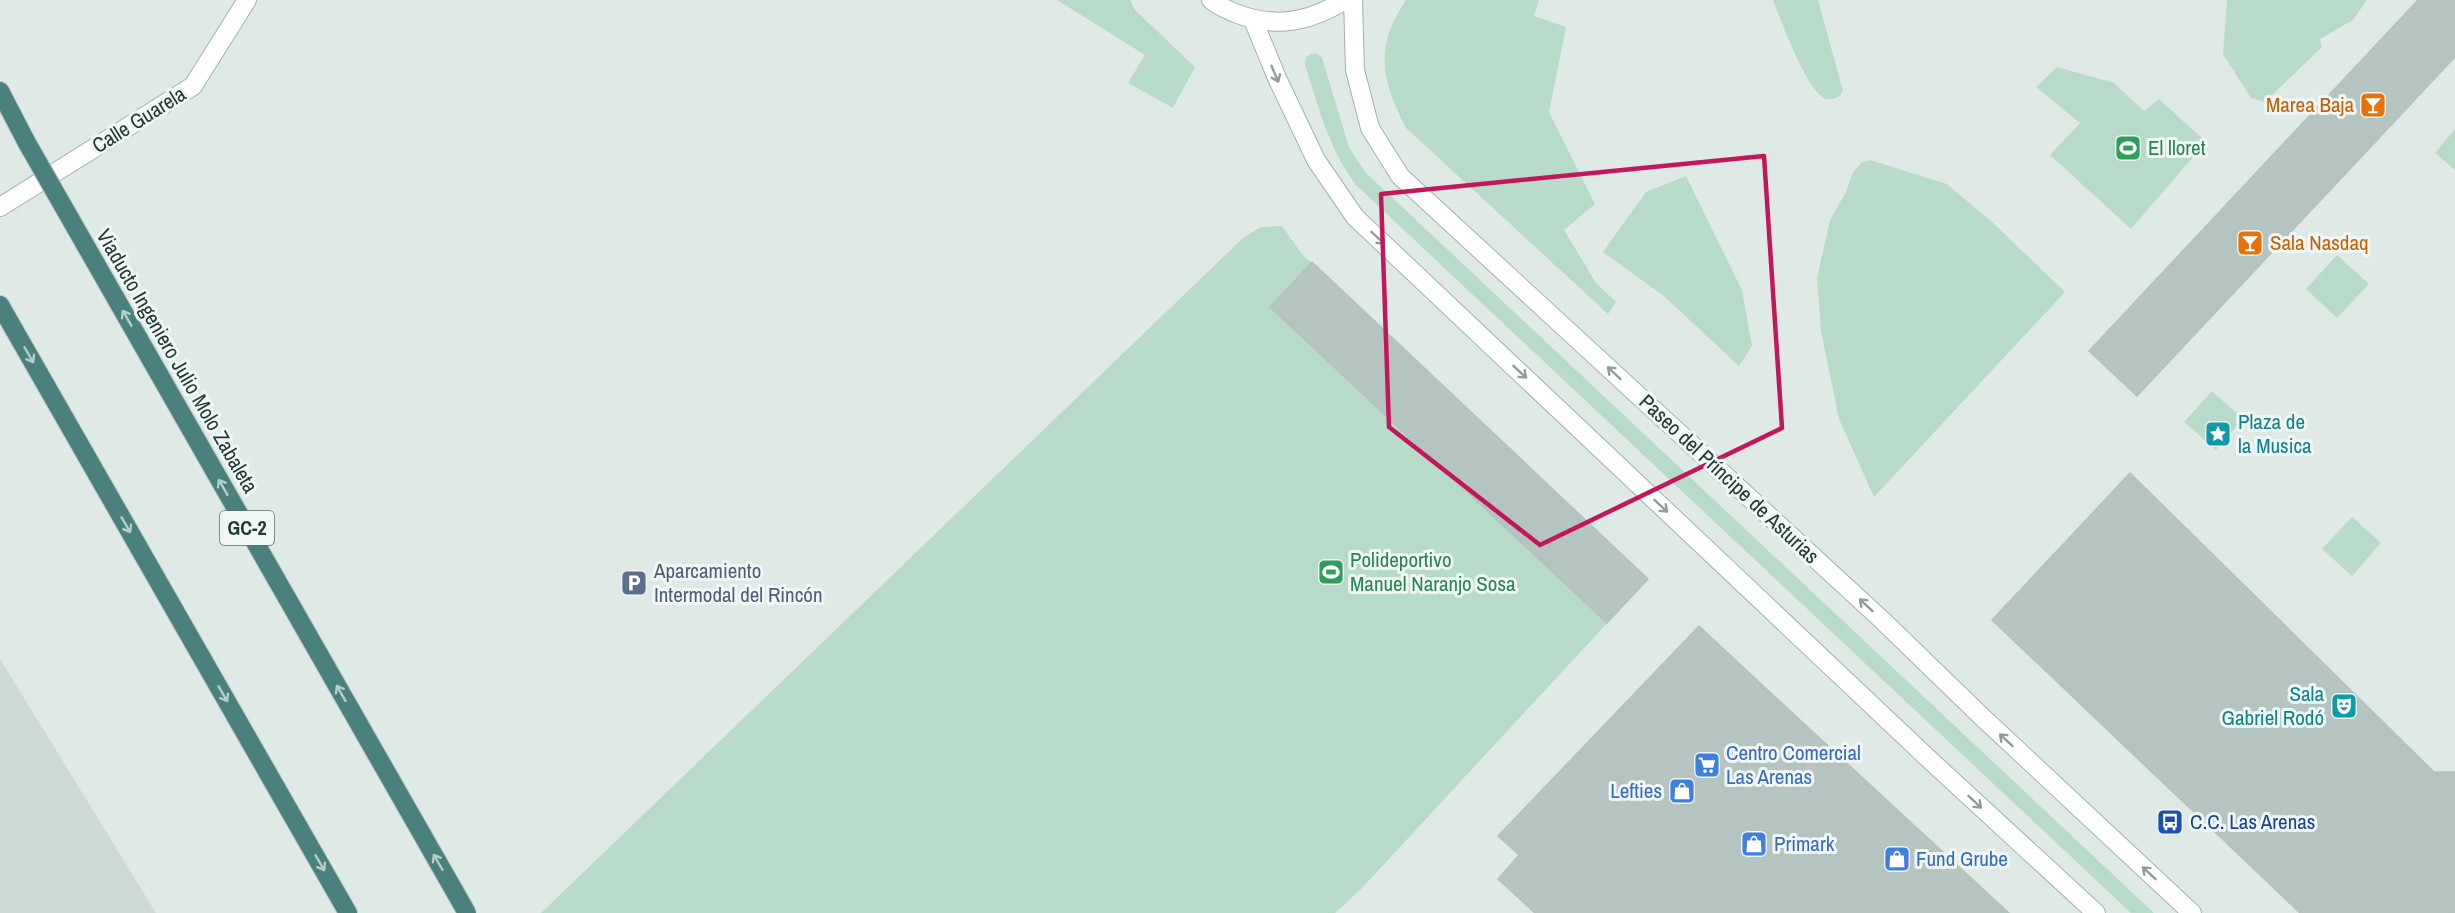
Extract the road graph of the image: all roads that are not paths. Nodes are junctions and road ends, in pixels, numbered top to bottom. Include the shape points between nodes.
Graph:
1 (247, 0) edge
2 (1210, 0) edge
3 (1345, 0) edge
4 (1353, 0) edge
5 (1253, 20) junction
6 (0, 91) edge
7 (0, 207) edge
8 (0, 305) edge
9 (348, 913) edge
10 (467, 913) edge
11 (2096, 913) edge
12 (2192, 913) edge

1 - 7 street, Calle Guarela via 194,86
2 - 5 street
3 - 5 street via 1322,14 1288,22
12 -> 4 street, Paseo del Príncipe de Asturias via 1882,620 1400,176 1370,128 1355,70
5 -> 11 street via 1316,160 1356,217
10 -> 6 highway, Viaducto Ingeniero Julio Molo Zabaleta / GC-2, bridge
8 -> 9 highway

